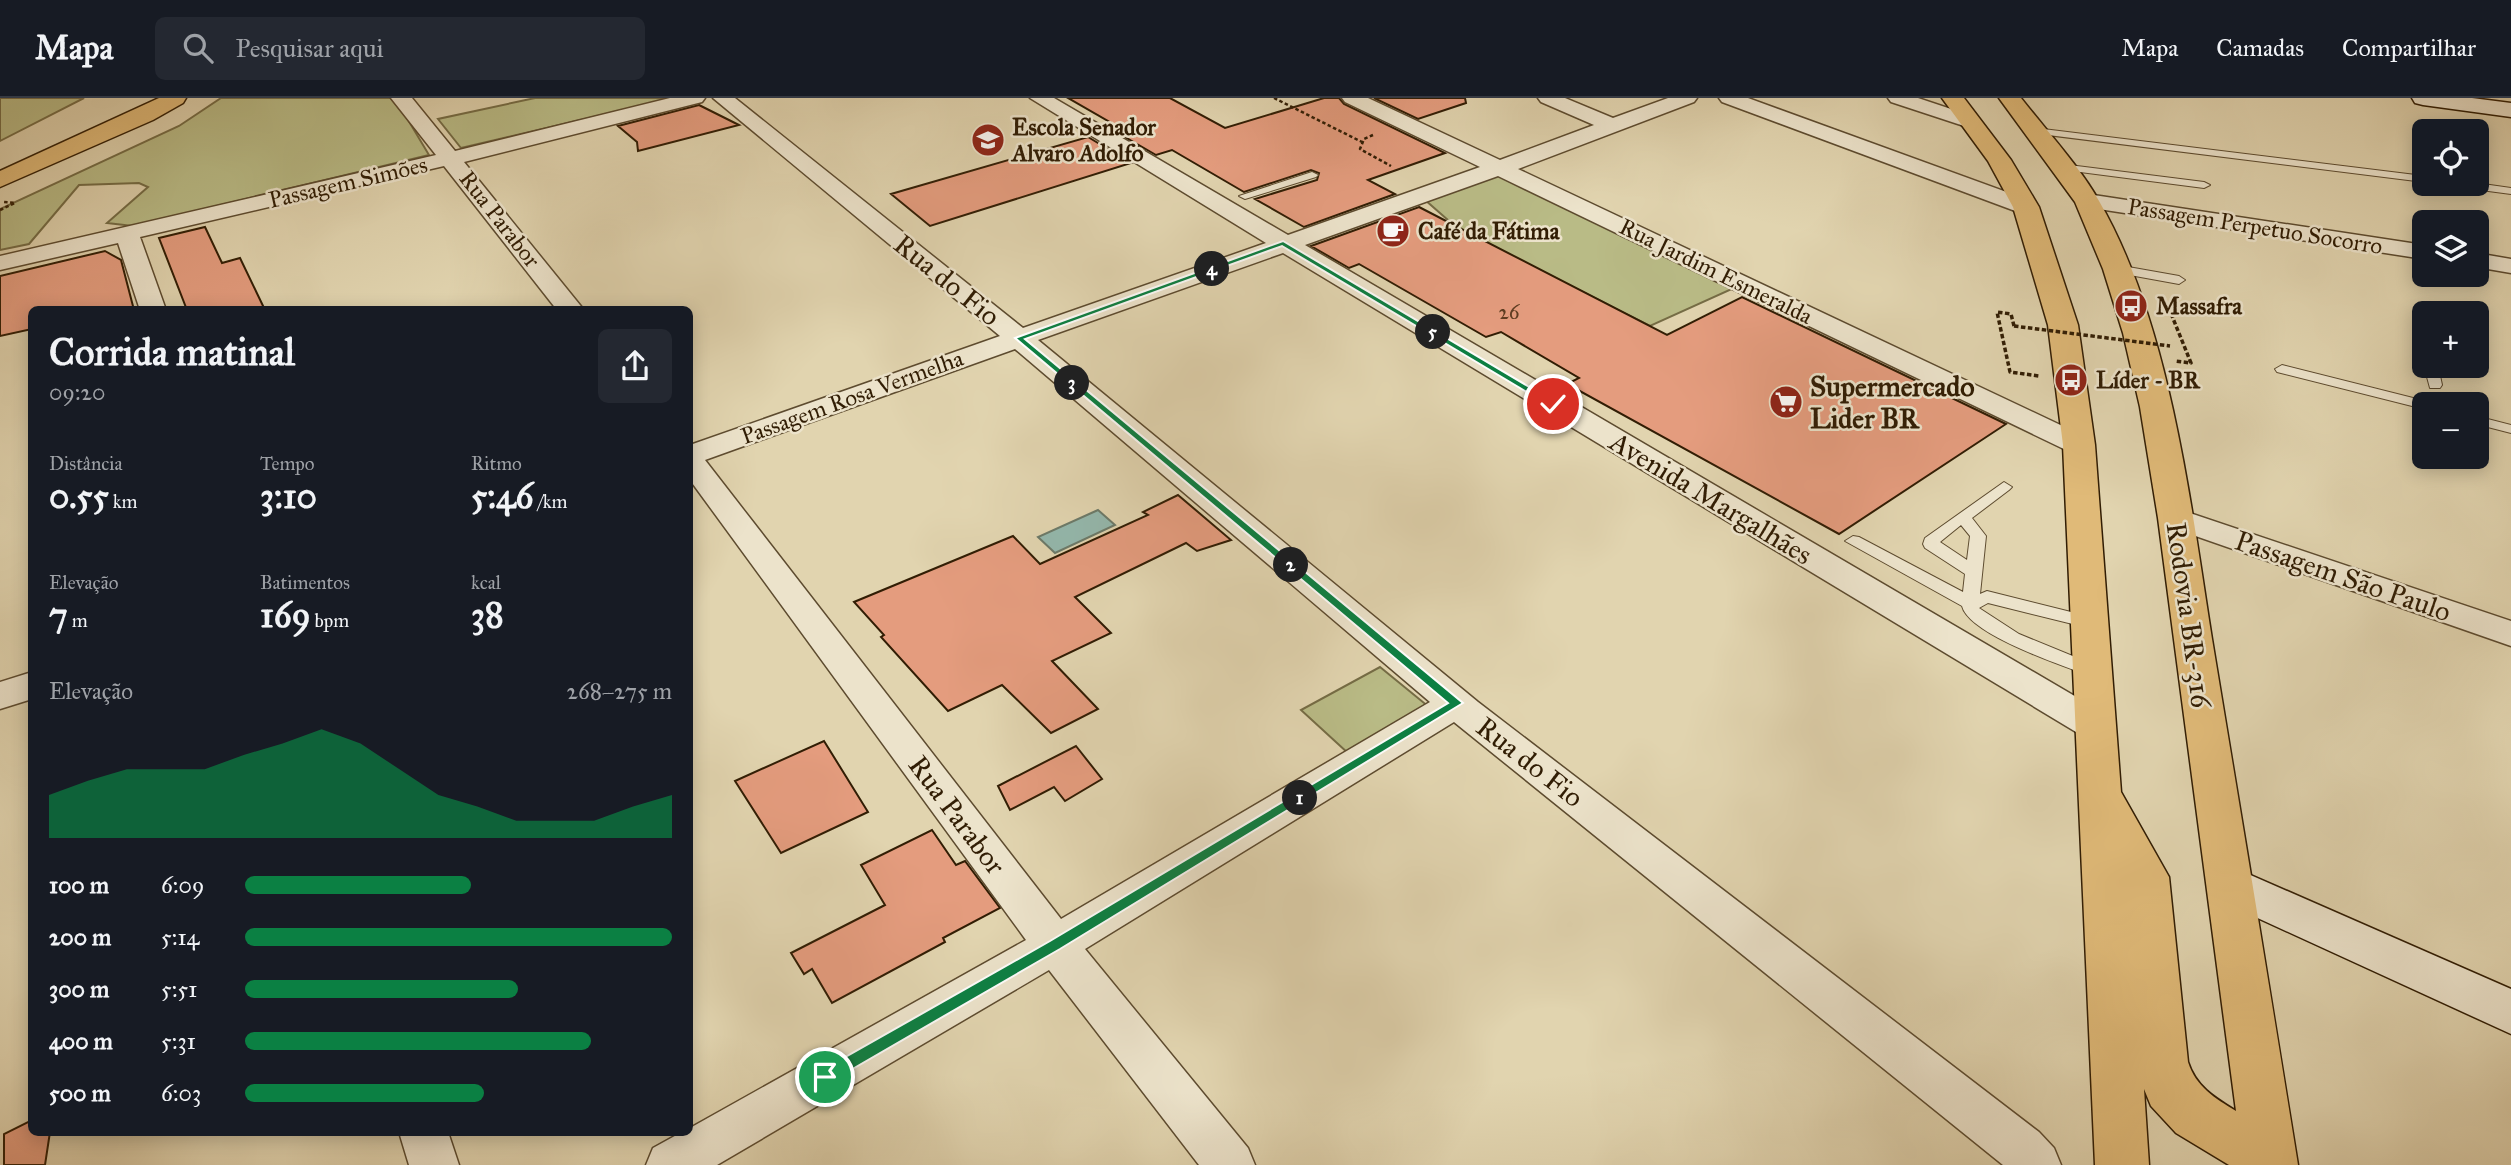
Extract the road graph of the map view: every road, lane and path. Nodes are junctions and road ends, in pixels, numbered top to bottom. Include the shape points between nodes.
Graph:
1 (136, 98) edge
2 (175, 98) edge
3 (401, 98) edge
4 (695, 98) edge
5 (723, 98) edge
6 (1040, 98) edge
7 (1274, 98) edge
8 (1352, 98) edge
9 (1548, 98) edge
10 (1686, 98) edge
11 (1729, 98) edge
12 (1899, 98) edge
13 (1953, 98) edge
14 (2010, 98) edge
15 (2423, 98) edge
16 (2511, 110) edge
17 (1971, 122) junction
18 (1611, 125) junction
19 (2035, 131) junction
20 (1373, 135) dead end
21 (1362, 142) junction
22 (452, 158) junction
23 (1394, 159) dead end
24 (0, 160) edge
25 (1385, 163) junction
26 (1391, 166) dead end
27 (2061, 167) junction
28 (1499, 168) junction
29 (1311, 175) dead end
30 (2412, 178) edge
31 (0, 180) edge
32 (2204, 186) dead end
33 (2489, 188) edge
34 (2511, 191) edge
35 (1245, 196) dead end
36 (2087, 201) junction
37 (0, 204) edge
38 (2026, 207) junction
39 (0, 210) edge
40 (127, 233) junction
41 (1283, 243) junction
42 (2412, 250) edge
43 (2489, 262) edge
44 (0, 263) edge
45 (2511, 266) edge
46 (2117, 269) junction
47 (2179, 279) dead end
48 (152, 306) edge
49 (568, 306) edge
50 (1019, 338) junction
51 (2181, 340) dead end
52 (2170, 346) dead end
53 (2175, 361) dead end
54 (2283, 369) dead end
55 (2434, 378) edge
56 (2071, 380) junction
57 (2435, 385) dead end
58 (2412, 402) edge
59 (2489, 423) edge
60 (2511, 429) edge
61 (2079, 445) junction
62 (693, 456) edge
63 (693, 461) edge
64 (2004, 487) dead end
65 (1963, 517) junction
66 (2175, 518) junction
67 (1853, 541) dead end
68 (1974, 572) junction
69 (1970, 603) junction
70 (2089, 622) junction
71 (2511, 634) edge
72 (2091, 670) junction
73 (28, 686) edge
74 (0, 696) edge
75 (1457, 703) junction
76 (2094, 725) junction
77 (2097, 787) junction
78 (2230, 885) junction
79 (1055, 945) junction
80 (2511, 1012) edge
81 (424, 1136) edge
82 (2036, 1160) edge
83 (2274, 1163) edge
84 (434, 1165) edge
85 (671, 1165) edge
86 (1230, 1165) edge
87 (2122, 1165) edge

1 - 24 main road
2 - 31 main road
3 - 22 street, Rua Parabor
4 - 22 street, Passagem Simões
5 - 50 street, Rua do Fio
6 - 41 street, Avenida Margalhães
7 - 21 path
8 - 28 street, Rua Jardim Esmeralda
9 - 18 street
10 - 18 street, Passagem Rosa Vermelha
11 - 38 street
12 - 17 street
13 - 17 main road
14 - 19 main road, Rodovia BR-316
15 - 16 street
17 - 38 main road
18 - 28 street, Passagem Rosa Vermelha
19 - 27 main road, Rodovia BR-316
19 - 30 lane
20 - 21 path
21 - 25 path via 1360,149
22 - 40 street, Passagem Simões
22 - 49 street, Rua Parabor
23 - 25 path
25 - 26 path
27 - 32 lane
27 - 36 main road, Rodovia BR-316
28 - 41 street, Passagem Rosa Vermelha
28 - 61 street, Rua Jardim Esmeralda
29 - 35 lane
33 - 34 lane
36 - 42 street, Passagem Perpetuo Socorro
36 - 46 main road, Rodovia BR-316
37 - 39 path via 15,204
38 - 56 main road via 2063,325
40 - 44 street, Passagem Simões
40 - 48 street
41 - 50 street, Passagem Rosa Vermelha
41 - 76 street, Avenida Margalhães
43 - 45 street
46 - 47 lane
46 - 66 main road, Rodovia BR-316 via 2155,407
50 - 62 street, Passagem Rosa Vermelha
50 - 75 street, Rua do Fio
51 - 53 path via 2191,363
52 - 56 path, bridge via 2014,326 2011,314 1997,312 2010,372
54 - 58 lane
55 - 57 lane
56 - 61 main road
59 - 60 lane
61 - 70 main road
63 - 79 street, Rua Parabor
64 - 65 lane
65 - 68 lane via 1978,536
65 - 68 lane via 1931,544
66 - 71 street, Passagem São Paulo
66 - 78 main road, Rodovia BR-316
67 - 69 lane
68 - 69 lane
69 - 70 lane via 1987,597
69 - 72 lane via 1976,616 2016,639
70 - 72 main road
72 - 76 main road
73 - 74 street
75 - 79 street
75 - 82 street, Rua do Fio
76 - 77 main road
77 - 83 main road via 2146,877 2162,1062 2170,1089 2195,1115
77 - 87 main road
78 - 80 street
78 - 83 main road, Rodovia BR-316
79 - 85 street
79 - 86 street, Rua Parabor
81 - 84 street

